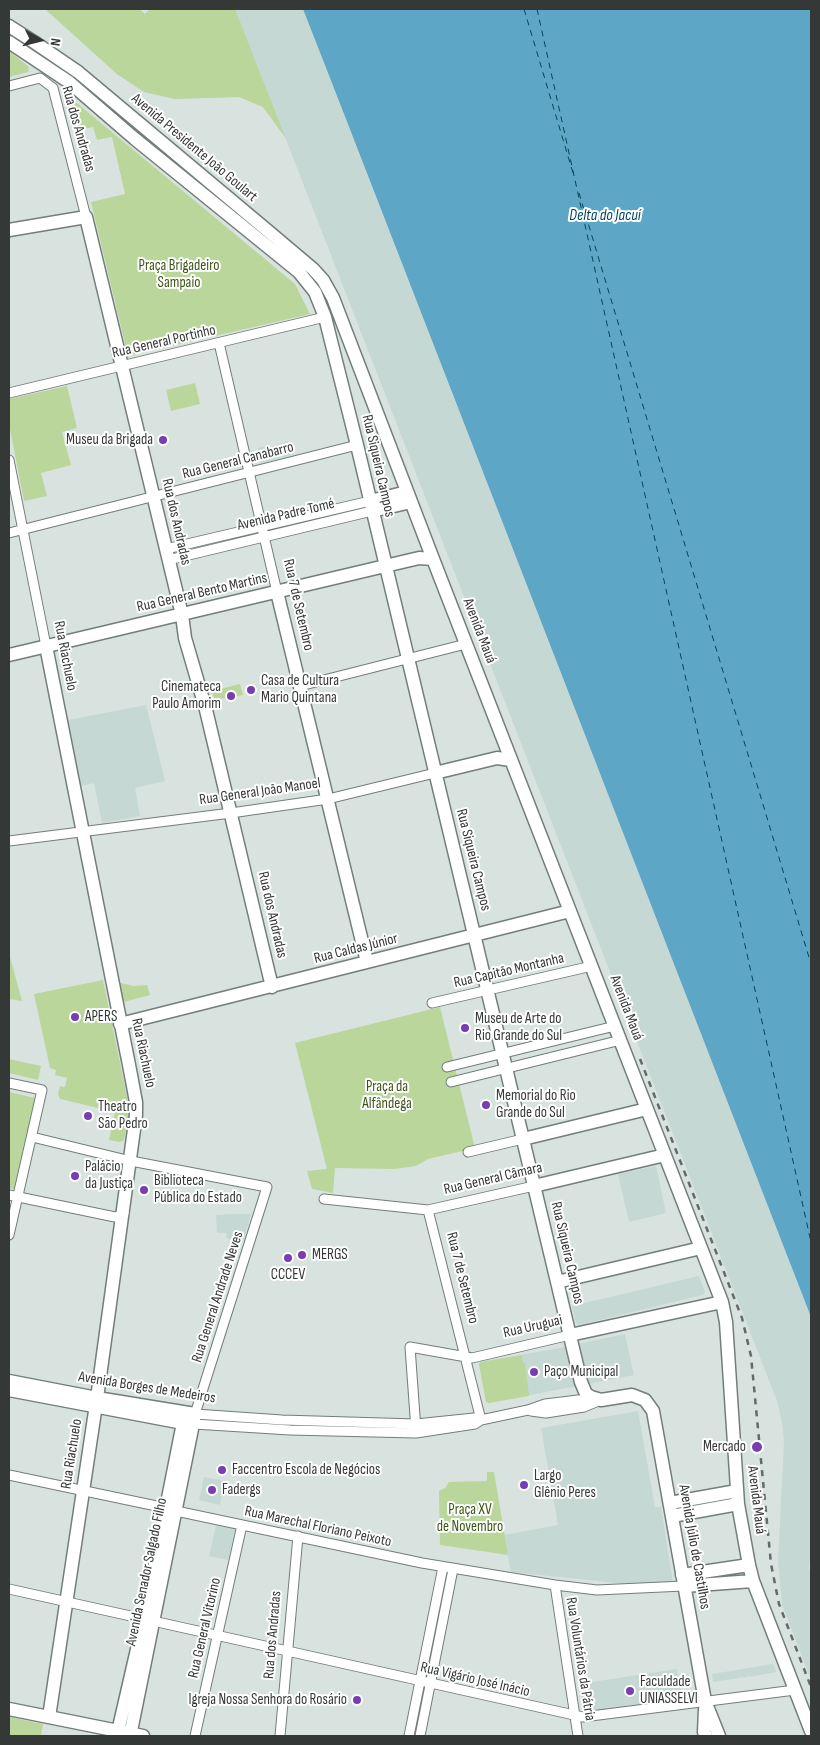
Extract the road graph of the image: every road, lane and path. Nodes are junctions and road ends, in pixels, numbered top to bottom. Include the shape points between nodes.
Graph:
1 (9, 26) edge
2 (9, 42) edge
3 (9, 86) edge
4 (86, 216) junction
5 (9, 230) edge
6 (340, 314) joint
7 (325, 317) junction
8 (219, 342) junction
9 (122, 365) junction
10 (9, 392) edge
11 (357, 446) junction
12 (9, 460) edge
13 (249, 472) junction
14 (153, 496) junction
15 (409, 497) junction
16 (371, 506) junction
17 (331, 510) junction
18 (308, 516) junction
19 (334, 521) junction
20 (311, 526) junction
21 (263, 527) junction
22 (23, 530) junction
23 (9, 533) edge
24 (215, 537) junction
25 (265, 537) junction
26 (217, 548) junction
27 (167, 555) junction
28 (433, 559) junction
29 (385, 567) junction
30 (277, 592) junction
31 (182, 615) junction
32 (466, 644) junction
33 (46, 646) junction
34 (9, 656) edge
35 (408, 659) junction
36 (300, 686) junction
37 (511, 760) junction
38 (435, 773) junction
39 (328, 800) junction
40 (231, 813) junction
41 (83, 831) junction
42 (9, 841) edge
43 (570, 911) junction
44 (474, 935) junction
45 (367, 962) junction
46 (592, 966) junction
47 (272, 986) junction
48 (487, 990) junction
49 (432, 1003) dead end
50 (120, 1024) junction
51 (615, 1026) junction
52 (621, 1040) junction
53 (503, 1054) junction
54 (483, 1058) junction
55 (465, 1062) junction
56 (447, 1067) dead end
57 (506, 1068) junction
58 (486, 1073) junction
59 (469, 1078) junction
60 (451, 1082) dead end
61 (9, 1083) edge
62 (647, 1109) junction
63 (32, 1137) junction
64 (523, 1139) junction
65 (468, 1152) dead end
66 (665, 1155) junction
67 (130, 1161) junction
68 (534, 1186) junction
69 (13, 1196) edge
70 (324, 1199) dead end
71 (428, 1210) junction
72 (124, 1213) junction
73 (9, 1235) edge
74 (701, 1248) junction
75 (557, 1282) junction
76 (722, 1302) junction
77 (570, 1335) junction
78 (464, 1355) junction
79 (9, 1381) edge
80 (9, 1390) edge
81 (601, 1400) junction
82 (645, 1400) joint
83 (96, 1403) junction
84 (191, 1420) junction
85 (481, 1420) junction
86 (416, 1428) junction
87 (9, 1475) edge
88 (83, 1490) junction
89 (737, 1497) junction
90 (670, 1503) junction
91 (171, 1510) junction
92 (672, 1516) junction
93 (242, 1525) junction
94 (298, 1536) junction
95 (749, 1565) junction
96 (443, 1567) junction
97 (454, 1569) junction
98 (683, 1580) junction
99 (753, 1581) junction
100 (555, 1585) junction
101 (9, 1589) edge
102 (67, 1602) junction
103 (148, 1620) junction
104 (217, 1636) junction
105 (288, 1652) junction
106 (421, 1682) junction
107 (431, 1684) junction
108 (795, 1690) junction
109 (705, 1701) junction
110 (9, 1709) edge
111 (576, 1716) junction
112 (49, 1717) junction
113 (811, 1731) edge
114 (128, 1735) edge
115 (194, 1736) edge
116 (280, 1736) edge
117 (409, 1736) edge
118 (420, 1736) edge
119 (578, 1736) edge
120 (706, 1736) edge
121 (719, 1736) edge

1 - 6 main road, Avenida Presidente João Goulart via 78,72 313,269 323,280
2 - 7 main road, Avenida Presidente João Goulart via 69,82 299,272 315,292
3 - 4 street, Rua dos Andradas via 40,78 53,88
4 - 5 main road
4 - 9 main road, Rua dos Andradas
6 - 15 main road, Avenida Mauá
7 - 8 street, Rua General Portinho
7 - 11 main road, Rua Siqueira Campos
8 - 9 street, Rua General Portinho
8 - 13 street, Rua 7 de Setembro
9 - 10 street, Rua General Portinho
9 - 14 main road, Rua dos Andradas
11 - 13 street, Rua General Canabarro
11 - 16 main road, Rua Siqueira Campos
12 - 22 street, Rua Riachuelo
13 - 14 street, Rua General Canabarro
13 - 21 street, Rua 7 de Setembro
14 - 22 street, Rua General Canabarro
14 - 27 main road, Rua dos Andradas
15 - 16 main road, Avenida Padre Tomé
15 - 28 main road, Avenida Mauá
16 - 17 street, Avenida Padre Tomé
16 - 19 street, Avenida Padre Tomé
16 - 29 main road, Rua Siqueira Campos
17 - 18 street, Avenida Padre Tomé
17 - 19 street
18 - 20 street
18 - 21 street, Avenida Padre Tomé
19 - 20 street, Avenida Padre Tomé
20 - 25 street, Avenida Padre Tomé
21 - 24 street, Avenida Padre Tomé
21 - 25 street, Rua 7 de Setembro
22 - 23 street, Rua General Canabarro
22 - 33 street, Rua Riachuelo
24 - 26 street
24 - 27 street, Avenida Padre Tomé
25 - 26 street, Avenida Padre Tomé
25 - 30 street, Rua 7 de Setembro
26 - 27 street, Avenida Padre Tomé
27 - 31 main road, Rua dos Andradas
28 - 29 main road, Rua General Bento Martins via 420,558
28 - 32 main road, Avenida Mauá
29 - 30 main road, Rua General Bento Martins
29 - 35 main road, Rua Siqueira Campos
30 - 31 main road, Rua General Bento Martins
30 - 36 main road, Rua 7 de Setembro
31 - 33 main road, Rua General Bento Martins
31 - 40 main road, Rua dos Andradas via 185,638
32 - 35 street
32 - 37 main road, Avenida Mauá
33 - 34 main road, Rua General Bento Martins
33 - 41 main road, Rua Riachuelo
35 - 36 street
35 - 38 main road, Rua Siqueira Campos
36 - 39 main road, Rua 7 de Setembro
37 - 38 main road, Rua General João Manoel via 497,758
37 - 43 main road, Avenida Mauá
38 - 39 street, Rua General João Manoel
38 - 44 main road, Rua Siqueira Campos
39 - 40 street, Rua General João Manoel
39 - 45 main road, Rua 7 de Setembro
40 - 41 street, Rua General João Manoel
40 - 47 main road, Rua dos Andradas
41 - 42 street, Rua General João Manoel
41 - 50 main road, Rua Riachuelo
43 - 44 main road, Rua Caldas Júnior
43 - 46 main road, Avenida Mauá
44 - 45 main road, Rua Caldas Júnior
44 - 48 main road, Rua Siqueira Campos
45 - 47 main road, Rua Caldas Júnior
46 - 48 street, Rua Capitão Montanha
46 - 51 main road, Avenida Mauá
47 - 50 main road, Rua Caldas Júnior
48 - 49 street, Rua Capitão Montanha
48 - 53 main road, Rua Siqueira Campos
50 - 67 main road, Rua Riachuelo via 136,1102
51 - 52 main road, Avenida Mauá
51 - 53 street
52 - 57 street
52 - 62 main road, Avenida Mauá
53 - 54 street
53 - 57 main road, Rua Siqueira Campos
54 - 55 street
54 - 58 street
55 - 56 street
55 - 59 street
57 - 58 street
57 - 64 main road, Rua Siqueira Campos
58 - 59 street
59 - 60 street
61 - 63 street via 42,1090
62 - 64 main road
62 - 66 main road, Avenida Mauá
63 - 67 street
63 - 69 street
64 - 65 street
64 - 68 main road, Rua Siqueira Campos
66 - 68 main road, Rua General Câmara
66 - 74 main road, Avenida Mauá
67 - 72 main road, Rua Riachuelo
67 - 84 street, Rua General Andrade Neves via 267,1187
68 - 71 street, Rua General Câmara
68 - 75 main road, Rua Siqueira Campos
69 - 72 street via 116,1217
69 - 73 street
70 - 71 street, Rua General Câmara
71 - 78 street, Rua 7 de Setembro
72 - 83 main road, Rua Riachuelo
74 - 75 main road
74 - 76 main road, Avenida Mauá
75 - 77 main road, Rua Siqueira Campos
76 - 77 main road, Rua Uruguai
76 - 89 main road, Avenida Mauá
77 - 78 street, Rua Uruguai via 472,1358
77 - 81 main road, Rua Siqueira Campos via 583,1389 591,1397
78 - 85 street, Rua 7 de Setembro
78 - 86 street, Rua Uruguai via 410,1347
79 - 83 main road, Avenida Borges de Medeiros
80 - 83 main road, Avenida Borges de Medeiros
81 - 82 main road, Avenida Borges de Medeiros via 632,1394
81 - 85 street, Avenida Borges de Medeiros via 545,1404
82 - 90 main road, Avenida Júlio de Castilhos via 653,1411
83 - 84 main road, Avenida Borges de Medeiros
83 - 88 main road, Rua Riachuelo
84 - 86 street, Avenida Borges de Medeiros
84 - 91 main road, Avenida Senador Salgado Filho
85 - 86 street, Avenida Borges de Medeiros via 474,1418
87 - 88 street, Rua Marechal Floriano Peixoto
88 - 91 street, Rua Marechal Floriano Peixoto
88 - 102 main road, Rua Riachuelo
89 - 90 main road
89 - 92 main road
89 - 95 main road, Avenida Mauá
90 - 92 main road, Avenida Júlio de Castilhos
91 - 93 street, Rua Marechal Floriano Peixoto
91 - 103 main road, Avenida Senador Salgado Filho
92 - 98 main road, Avenida Júlio de Castilhos
93 - 94 street, Rua Marechal Floriano Peixoto
93 - 104 street, Rua General Vitorino
94 - 96 street, Rua Marechal Floriano Peixoto
94 - 105 street, Rua dos Andradas
95 - 98 main road
95 - 99 main road, Avenida Mauá
96 - 97 street, Rua Marechal Floriano Peixoto
96 - 106 street
97 - 100 street
97 - 107 street
98 - 99 main road
98 - 100 street via 597,1590
98 - 109 main road, Avenida Júlio de Castilhos
99 - 108 main road, Avenida Mauá
100 - 111 street, Rua Voluntários da Pátria
101 - 102 street, Rua Vigário José Inácio
102 - 103 street, Rua Vigário José Inácio
102 - 112 main road, Rua Riachuelo
103 - 104 street, Rua Vigário José Inácio
103 - 114 main road, Avenida Senador Salgado Filho
104 - 105 street, Rua Vigário José Inácio
104 - 115 street, Rua General Vitorino
105 - 106 street, Rua Vigário José Inácio
105 - 116 street, Rua dos Andradas
106 - 107 street, Rua Vigário José Inácio
106 - 117 street
107 - 111 street, Rua Vigário José Inácio
107 - 118 street
108 - 109 street, Rua Vigário José Inácio
108 - 113 main road, Avenida Mauá
109 - 111 street, Rua Vigário José Inácio
109 - 120 main road, Avenida Júlio de Castilhos
109 - 121 main road, Avenida Júlio de Castilhos
110 - 112 main road
111 - 119 street, Rua Voluntários da Pátria
112 - 114 main road

